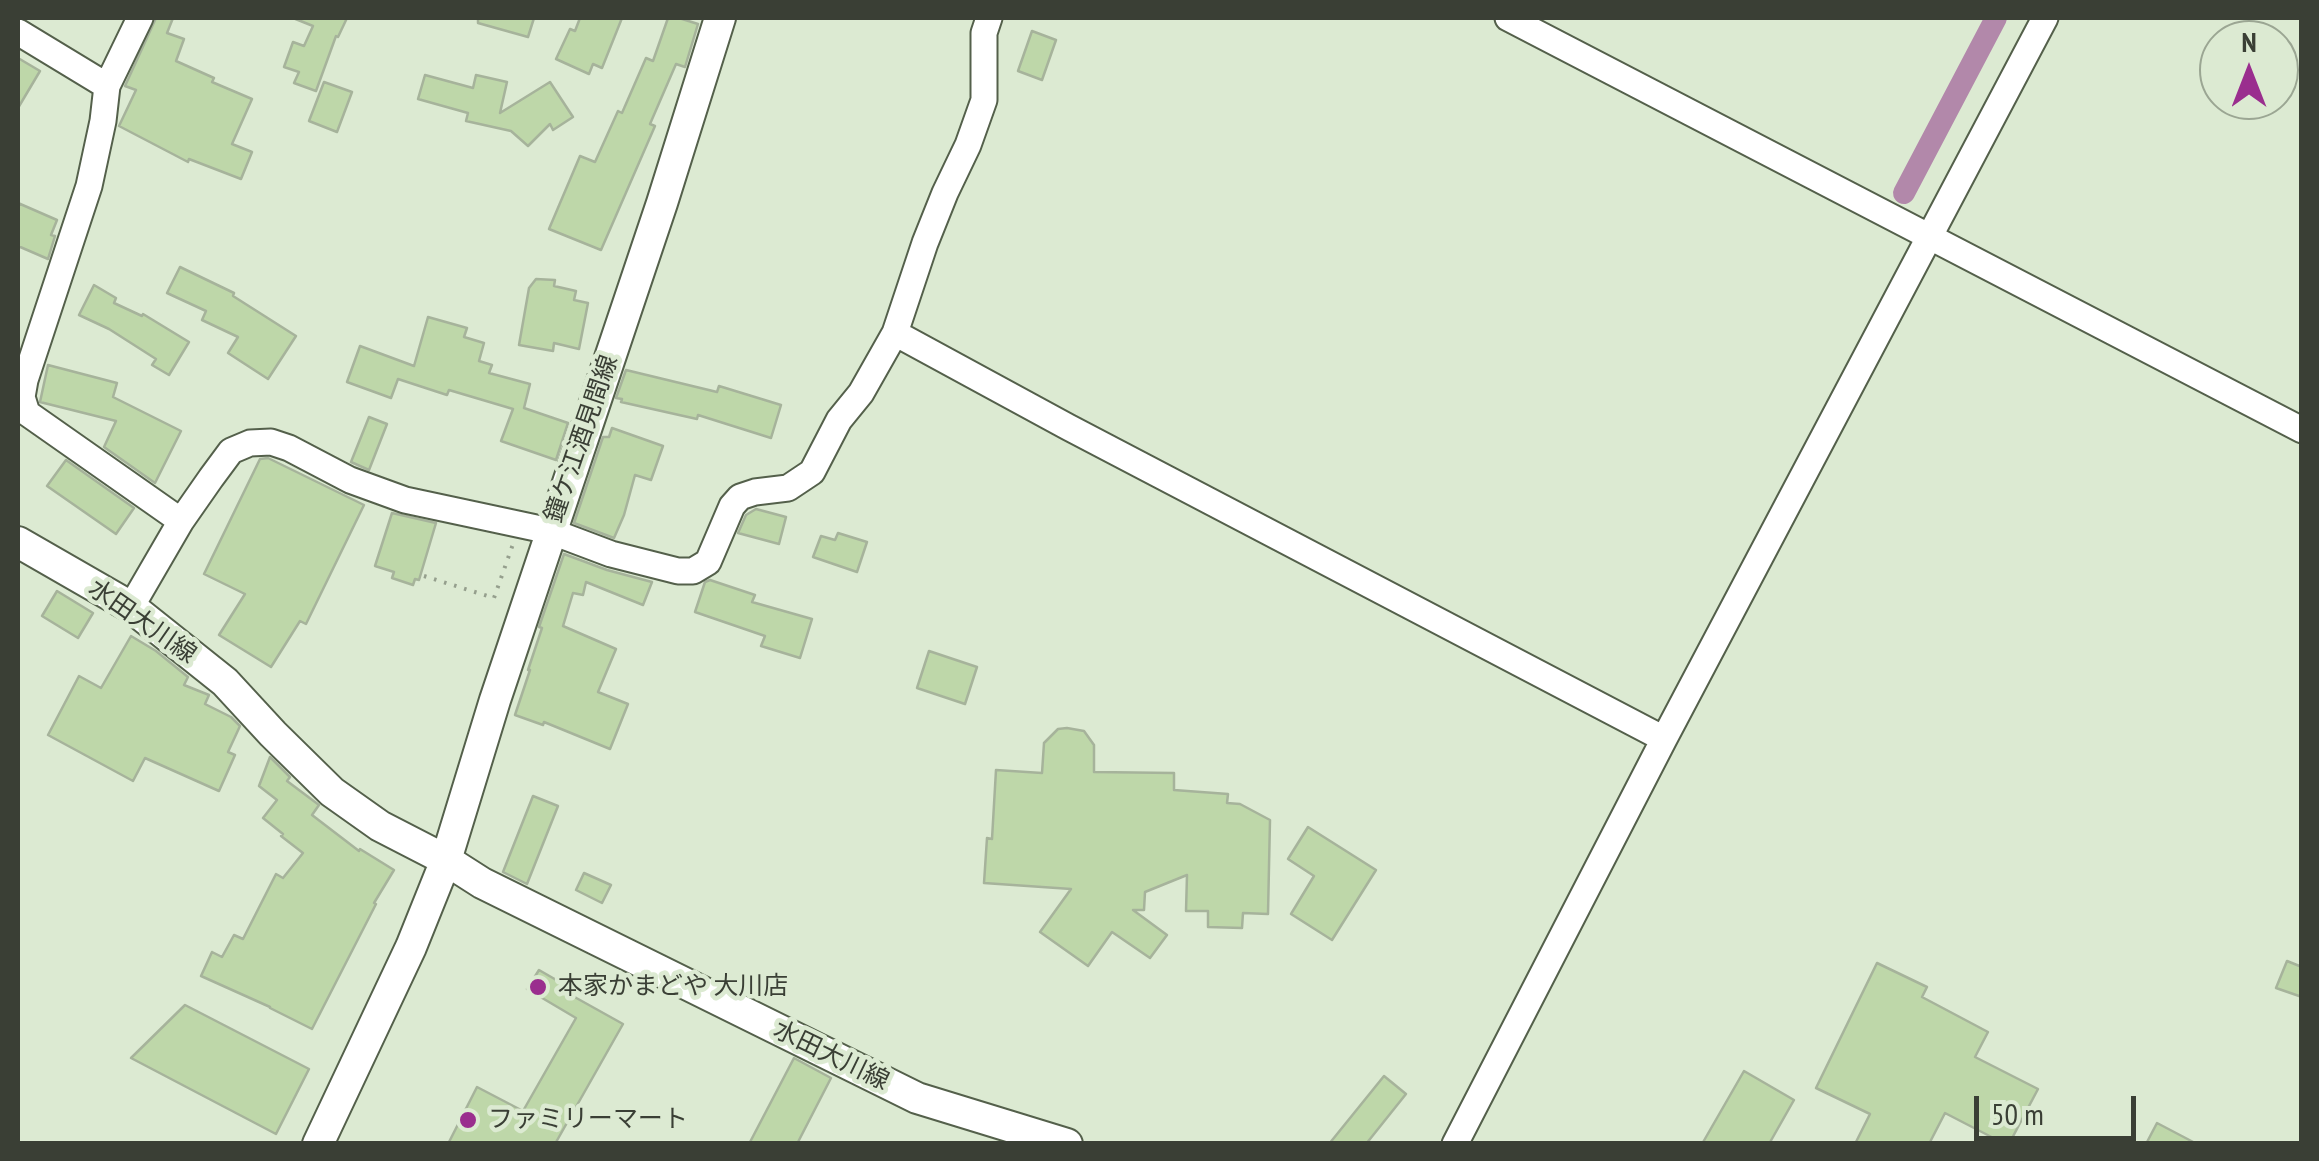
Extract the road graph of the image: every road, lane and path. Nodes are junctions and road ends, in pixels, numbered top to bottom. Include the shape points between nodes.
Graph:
1 (140, 18) edge
2 (720, 18) edge
3 (988, 18) edge
4 (1508, 18) edge
5 (2044, 18) edge
6 (18, 32) edge
7 (107, 86) junction
8 (1930, 235) junction
9 (894, 333) junction
10 (2302, 430) edge
11 (181, 521) junction
12 (535, 528) junction
13 (18, 542) edge
14 (424, 576) dead end
15 (131, 608) junction
16 (1664, 739) junction
17 (446, 860) junction
18 (318, 1144) edge
19 (1066, 1144) edge
20 (1455, 1144) edge

1 - 7 street
2 - 12 main road, 鐘ケ江酒見間線 via 662,203
3 - 9 street via 984,100
4 - 8 street
5 - 8 street
6 - 7 street
7 - 11 street via 89,186 22,396 39,422
8 - 10 street
8 - 16 street
9 - 12 street via 812,472 788,488 740,497 708,562 693,571 610,554
9 - 16 street
11 - 12 street via 232,450 271,442 405,500
11 - 15 street
12 - 14 path via 494,598
12 - 17 main road, 鐘ケ江酒見間線 via 495,700
13 - 15 main road, 水田大川線
15 - 17 main road, 水田大川線 via 225,682 332,792
16 - 20 street
17 - 18 main road
17 - 19 main road, 水田大川線 via 917,1098

